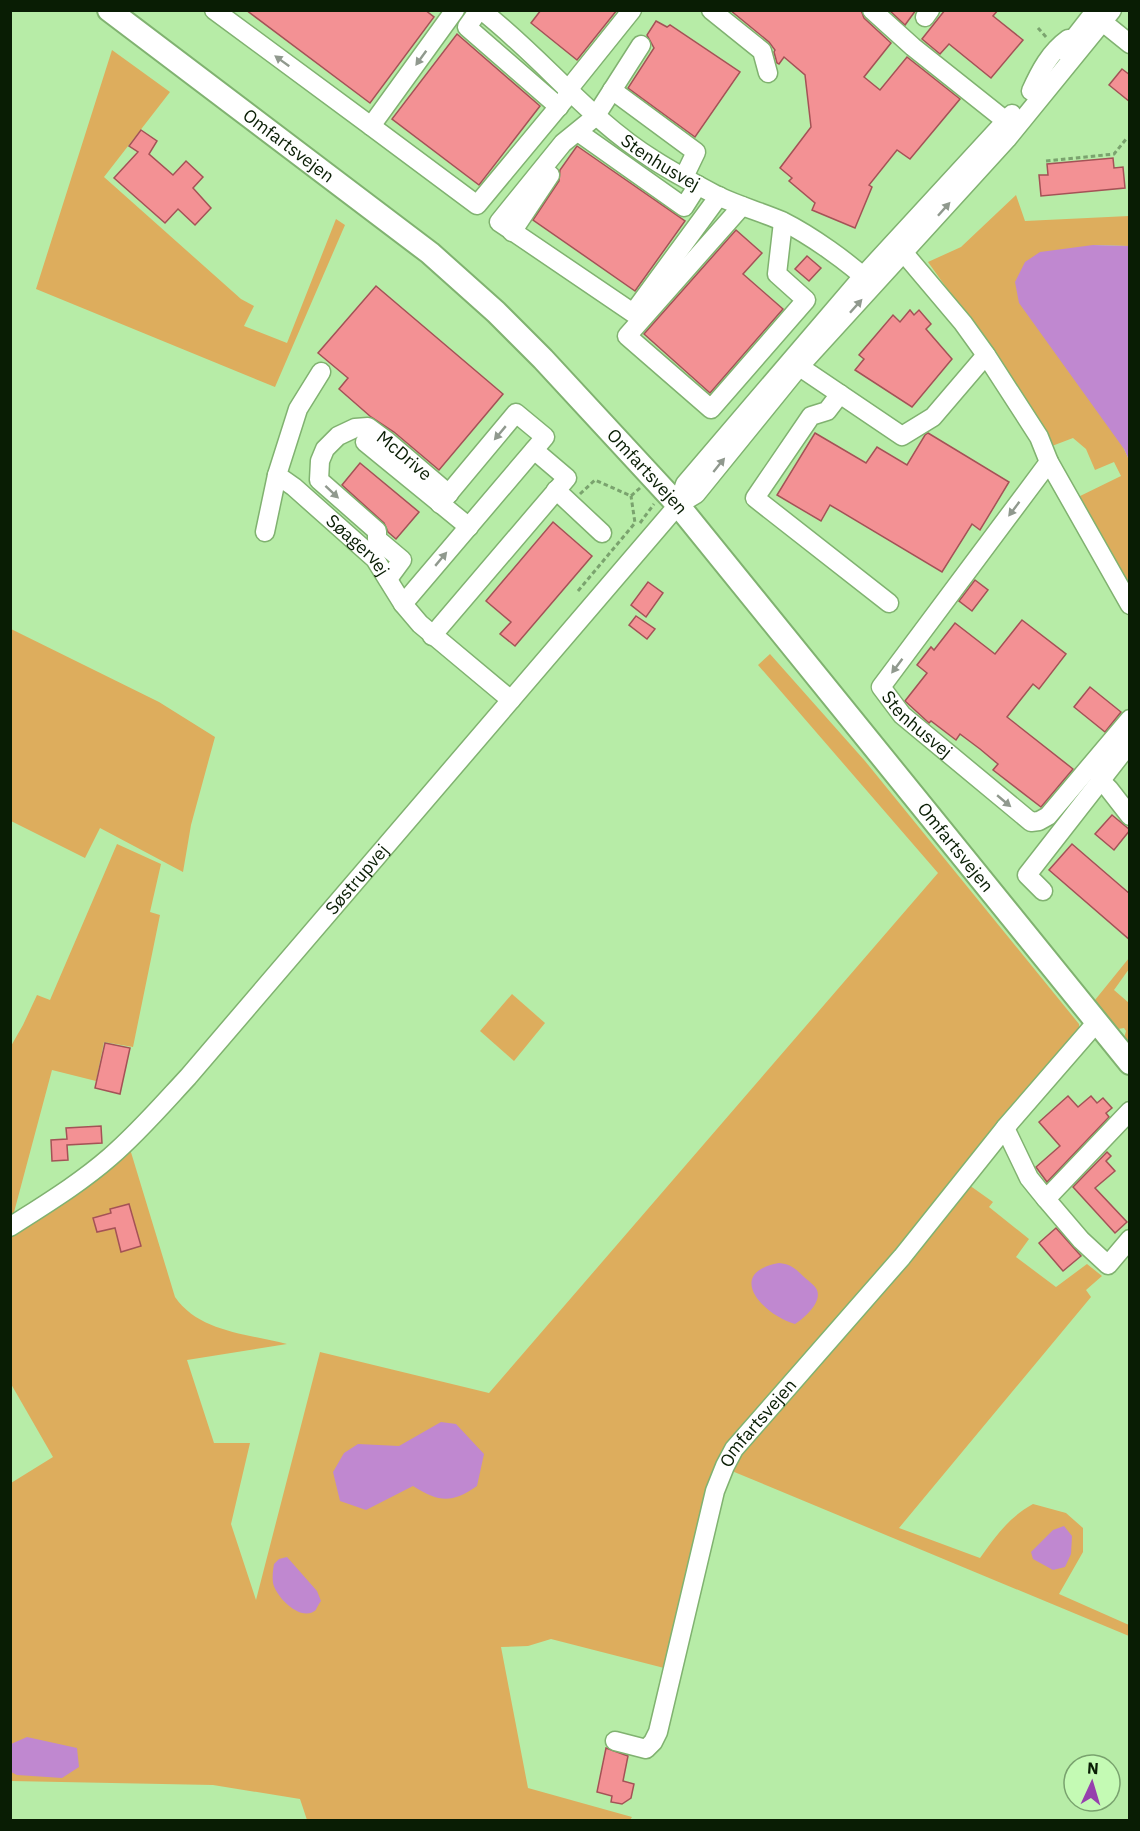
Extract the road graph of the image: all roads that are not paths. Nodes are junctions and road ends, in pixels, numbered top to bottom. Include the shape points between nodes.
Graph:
1 (109, 10) edge
2 (455, 10) edge
3 (632, 10) edge
4 (711, 10) edge
5 (872, 10) edge
6 (487, 12) edge
7 (225, 14) edge
8 (1098, 17) edge
9 (1130, 44) edge
10 (641, 45) dead end
11 (768, 73) dead end
12 (612, 90) junction
13 (565, 97) junction
14 (595, 117) junction
15 (1006, 122) junction
16 (371, 126) junction
17 (578, 132) junction
18 (655, 160) junction
19 (643, 178) junction
20 (691, 181) junction
21 (719, 196) junction
22 (742, 206) junction
23 (783, 222) junction
24 (900, 247) junction
25 (868, 281) junction
26 (986, 355) junction
27 (795, 363) junction
28 (321, 372) dead end
29 (840, 394) junction
30 (534, 450) junction
31 (1049, 462) junction
32 (277, 475) junction
33 (556, 490) junction
34 (445, 499) junction
35 (678, 505) junction
36 (469, 527) junction
37 (265, 532) dead end
38 (602, 533) dead end
39 (388, 579) junction
40 (889, 603) dead end
41 (404, 604) junction
42 (1130, 605) edge
43 (432, 636) junction
44 (511, 700) junction
45 (1130, 719) edge
46 (1130, 743) edge
47 (1100, 780) junction
48 (1130, 816) edge
49 (1043, 891) dead end
50 (1096, 1023) junction
51 (1130, 1063) edge
52 (1130, 1111) edge
53 (1005, 1128) junction
54 (1046, 1199) junction
55 (10, 1227) edge
56 (1130, 1239) edge
57 (615, 1741) dead end

1 - 35 main road, Omfartsvejen via 430,253 504,320
2 -> 16 street
3 - 13 street
4 - 11 street via 762,51
5 - 15 street
6 - 13 street, Stenhusvej via 540,62
6 - 13 street via 467,27
16 -> 7 street
8 - 9 street
8 - 15 street
24 -> 8 street via 1007,139
10 - 12 street
12 - 14 street
12 - 20 street via 696,152
13 - 14 street, Stenhusvej
13 - 16 street via 477,205
14 - 17 street
14 - 18 street, Stenhusvej
15 - 24 street
17 - 19 street
17 - 21 street via 563,143 498,222 633,314
18 - 19 street
18 - 20 street, Stenhusvej
19 - 20 street via 684,207
20 - 21 street, Stenhusvej
21 - 22 street, Stenhusvej
22 - 23 street, Stenhusvej
22 - 23 street via 627,336 711,409 806,300 777,274
23 - 25 street, Stenhusvej
24 - 25 street
24 - 26 street
25 - 27 street
26 - 29 street via 933,417 902,436
26 - 31 street via 1039,437
27 - 29 street
27 - 35 street via 685,484
28 - 32 street via 297,409
29 - 40 street via 827,411 811,416 755,498
30 - 33 street via 567,478
30 -> 34 street via 545,437 516,413
30 - 36 street
31 - 42 street
31 -> 45 street, Stenhusvej via 881,687 902,715 1031,822 1048,816
32 - 37 street
32 - 39 street, Søagervej via 375,559
33 - 38 street
33 - 43 street
34 - 36 street, McDrive
34 -> 39 street, McDrive via 368,427 360,435 338,436 325,449 319,480 402,560
35 - 44 street, Søstrupvej
35 - 50 main road, Omfartsvejen
41 -> 36 street
39 - 41 street, Søagervej
41 - 43 street, Søagervej
43 - 44 street, Søagervej
44 - 55 street, Søstrupvej via 188,1077 131,1138 80,1181
46 - 47 street
47 - 48 street
47 - 49 street via 1027,875
50 - 51 main road, Omfartsvejen
50 - 53 street, Omfartsvejen
52 - 54 street
53 - 54 street via 1029,1178
53 - 57 street, Omfartsvejen via 902,1257 734,1449 715,1491 658,1732 646,1749
54 - 56 street via 1108,1265

